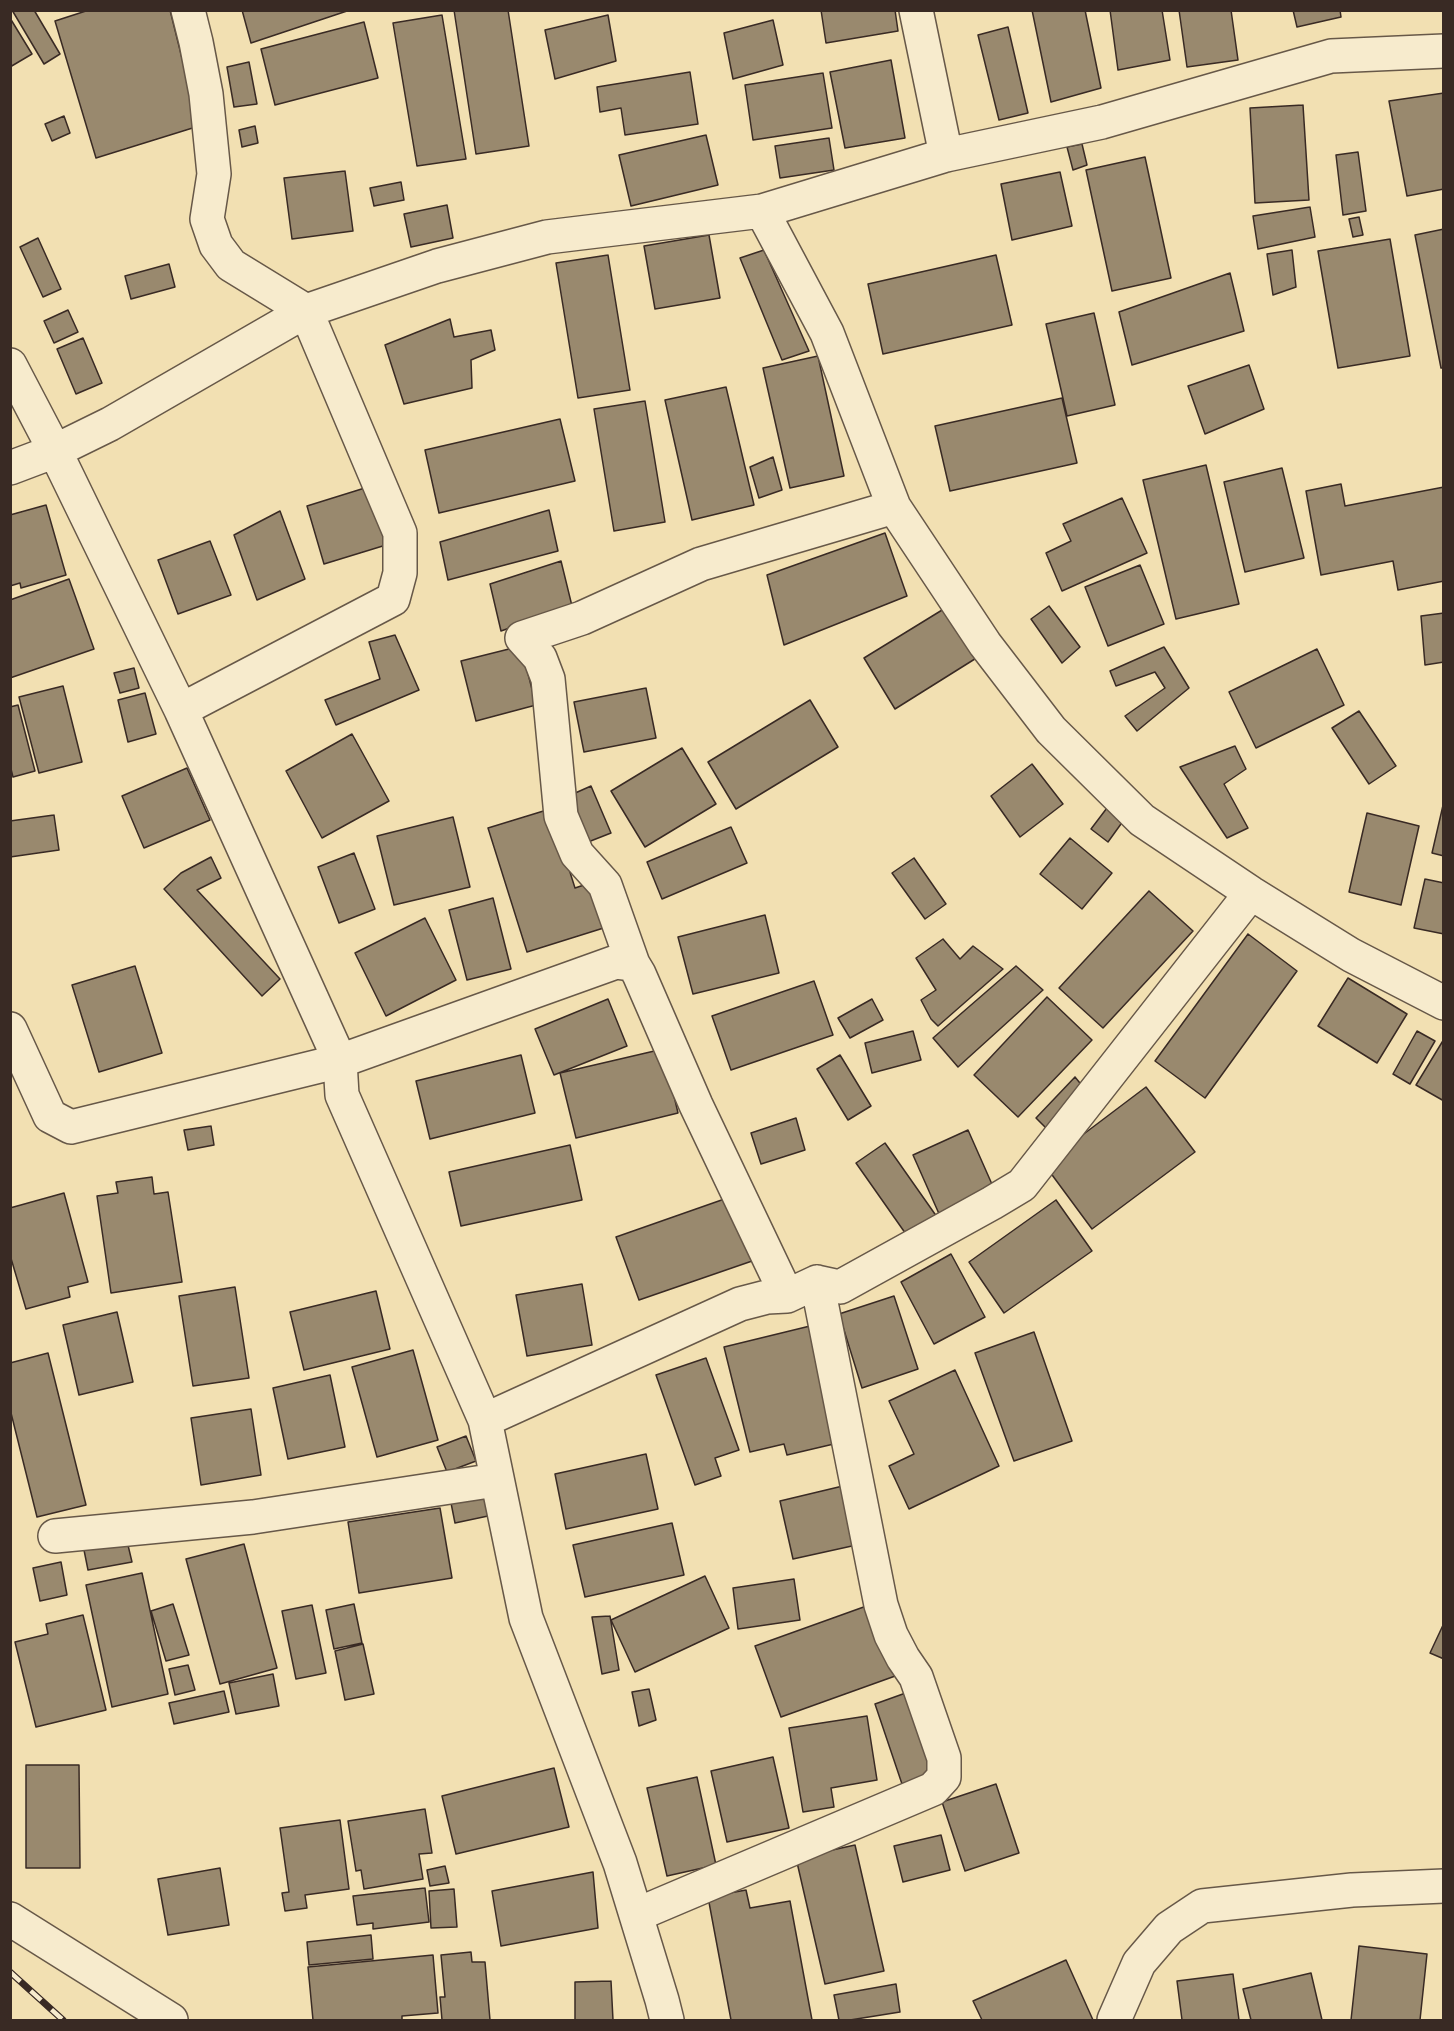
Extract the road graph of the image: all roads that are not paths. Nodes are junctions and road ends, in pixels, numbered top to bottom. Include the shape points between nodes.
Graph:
1 (188, 10) edge
2 (916, 10) edge
3 (1443, 51) edge
4 (946, 155) junction
5 (762, 211) junction
6 (306, 311) junction
7 (10, 365) edge
8 (55, 451) junction
9 (10, 468) edge
10 (894, 507) junction
11 (181, 710) junction
12 (1251, 893) junction
13 (633, 964) junction
14 (1443, 1003) edge
15 (10, 1029) edge
16 (340, 1061) junction
17 (817, 1282) junction
18 (787, 1296) junction
19 (485, 1419) junction
20 (496, 1480) junction
21 (55, 1536) dead end
22 (1443, 1886) edge
23 (636, 1915) junction
24 (10, 1919) edge
25 (171, 2020) edge
26 (667, 2020) edge
27 (1114, 2020) edge

1 - 6 street via 206,94 214,174 207,219 216,245 231,265
2 - 4 street
3 - 4 street via 1331,56 1102,122
4 - 5 street
5 - 6 street via 547,237 437,266
5 - 10 street via 827,333
6 - 8 street via 110,424
6 - 11 street via 400,533 400,573 393,599
7 - 8 street
8 - 9 street
8 - 11 street
10 - 12 street via 985,644 1051,730 1142,820
10 - 13 street via 700,564 582,618 522,638 540,658 548,679 561,816 577,854 605,885
11 - 16 street
12 - 14 street via 1351,955
12 - 17 street via 1022,1185 840,1287
13 - 16 street via 616,962
13 - 18 street
15 - 16 street via 50,1116 71,1127
16 - 19 street via 342,1095
17 - 18 street
17 - 23 street via 882,1605 891,1635 916,1677 944,1758 944,1777 933,1789
18 - 19 street via 740,1304
19 - 20 street
20 - 21 street via 253,1517
20 - 23 street via 526,1618 620,1863
22 - 27 street via 1352,1890 1202,1906 1168,1928 1139,1963
23 - 26 street
24 - 25 street

